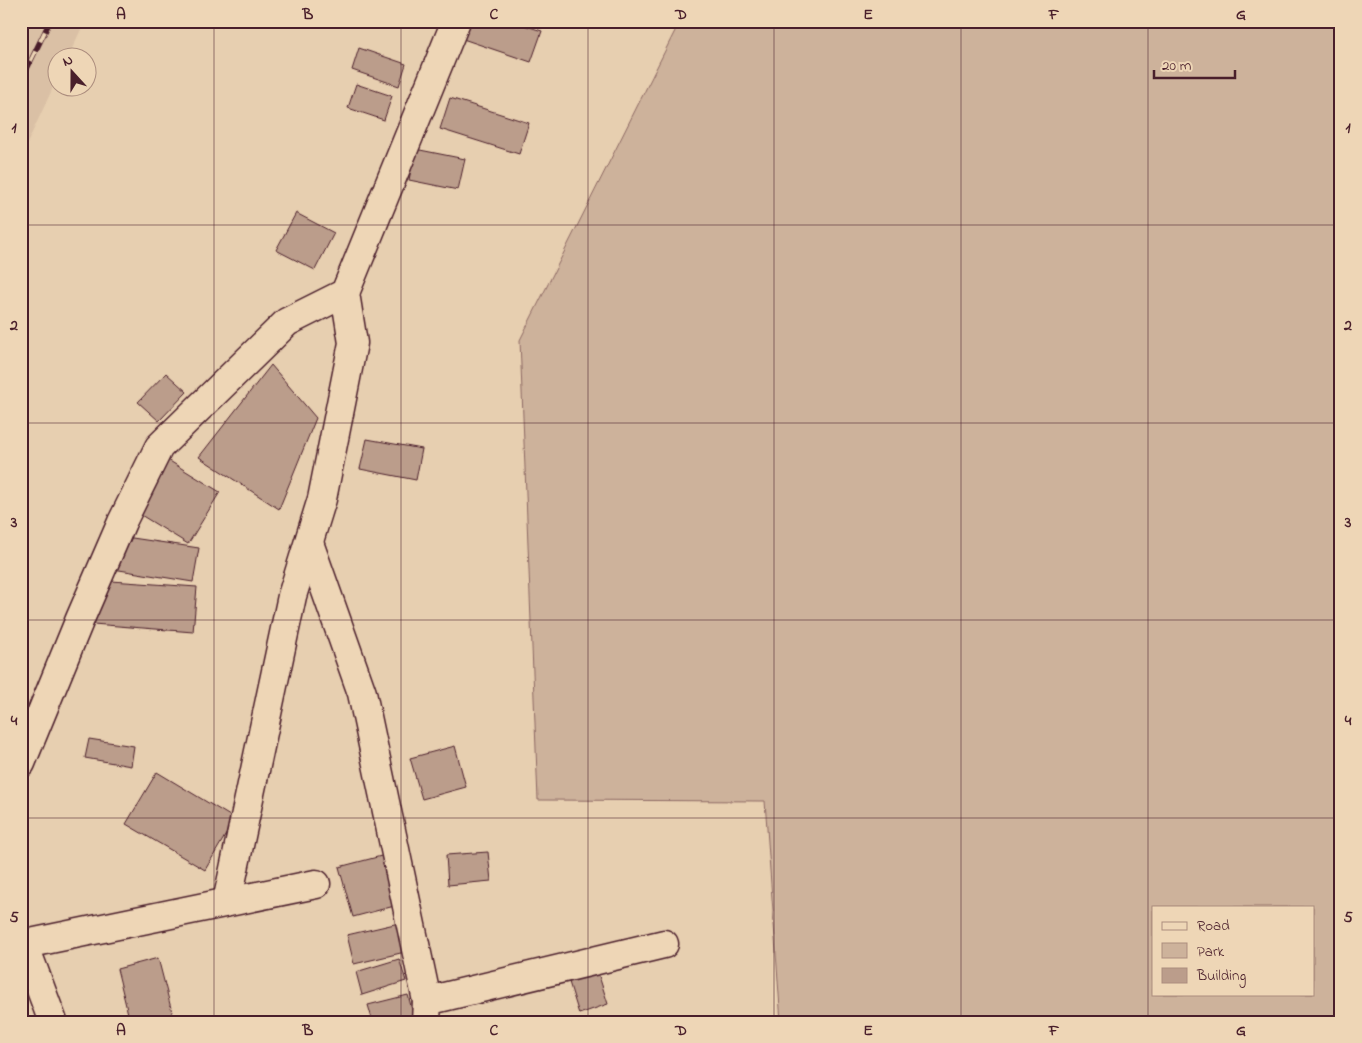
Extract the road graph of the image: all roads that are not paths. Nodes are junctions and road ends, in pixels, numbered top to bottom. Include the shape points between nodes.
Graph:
1 (456, 21) edge
2 (345, 293) junction
3 (309, 543) junction
4 (21, 762) edge
5 (316, 884) dead end
6 (227, 902) junction
7 (22, 944) edge
8 (664, 944) dead end
9 (426, 1011) edge
10 (53, 1022) edge

1 - 2 street
2 - 3 street via 353,343 322,499
2 - 4 street via 287,322 159,447 114,540
3 - 6 street via 292,596
3 - 9 street via 362,693
5 - 6 street
6 - 7 street
7 - 10 street
8 - 9 street

